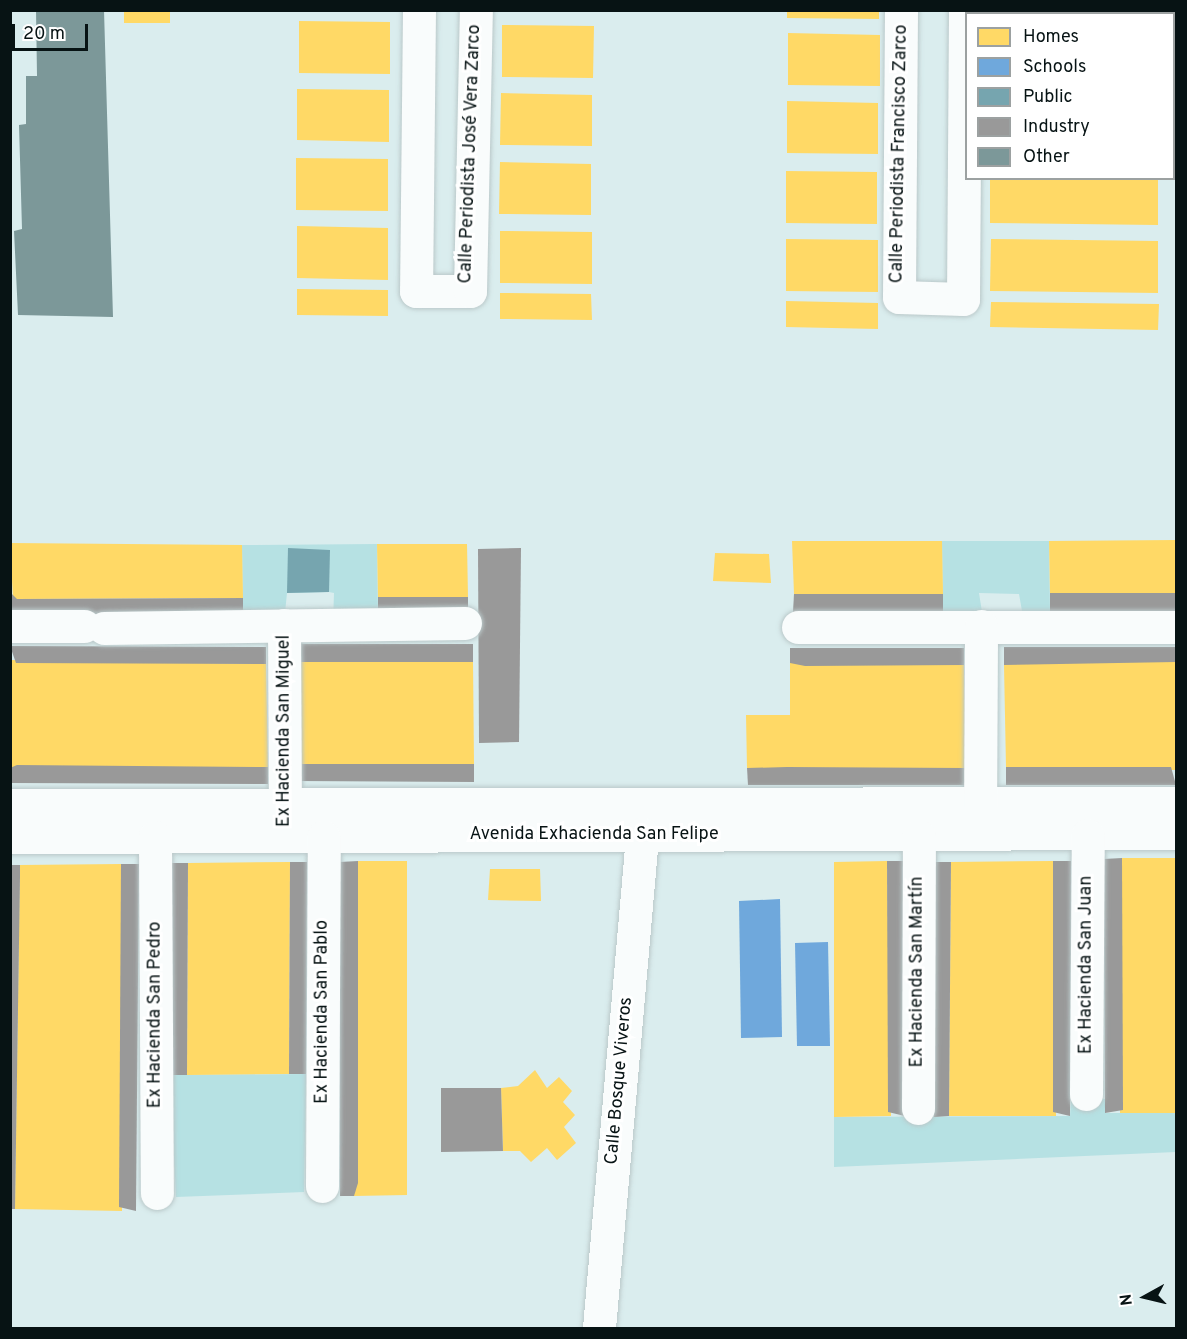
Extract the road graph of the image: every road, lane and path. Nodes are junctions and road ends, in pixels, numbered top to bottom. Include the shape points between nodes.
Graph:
1 (418, 10) edge
2 (476, 10) edge
3 (901, 10) edge
4 (965, 10) edge
5 (465, 623) dead end
6 (284, 625) junction
7 (10, 626) edge
8 (981, 626) junction
9 (798, 627) dead end
10 (1176, 627) edge
11 (1176, 803) edge
12 (285, 804) junction
13 (10, 805) edge
14 (980, 821) junction
15 (1176, 833) edge
16 (642, 834) junction
17 (1088, 835) junction
18 (919, 836) junction
19 (10, 837) edge
20 (155, 837) junction
21 (285, 837) junction
22 (324, 837) junction
23 (1086, 1094) dead end
24 (918, 1108) dead end
25 (322, 1186) dead end
26 (158, 1193) dead end
27 (599, 1329) edge

1 - 2 street, Calle Periodista José Vera Zarco via 416,291 470,291
3 - 4 street, Calle Periodista Francisco Zarco via 898,297 963,299
5 - 6 street, Ex Hacienda San Miguel
6 - 7 street, Ex Hacienda San Miguel
6 - 12 street, Ex Hacienda San Miguel
8 - 9 street
8 - 10 street
8 - 14 street
11 - 14 street, Avenida Exhacienda San Felipe
12 - 13 street, Avenida Exhacienda San Felipe
12 - 14 street, Avenida Exhacienda San Felipe
12 - 21 street, Ex Hacienda San Miguel
14 - 17 street, Avenida Exhacienda San Felipe
14 - 18 street, Avenida Exhacienda San Felipe
15 - 17 street, Avenida Exhacienda San Felipe
16 - 18 street, Avenida Exhacienda San Felipe
16 - 22 street, Avenida Exhacienda San Felipe
16 - 27 street, Calle Bosque Viveros
17 - 23 street, Ex Hacienda San Juan
18 - 24 street, Ex Hacienda San Martín
19 - 20 street, Avenida Exhacienda San Felipe
20 - 21 street, Avenida Exhacienda San Felipe
20 - 26 street, Ex Hacienda San Pedro
21 - 22 street, Avenida Exhacienda San Felipe
22 - 25 street, Ex Hacienda San Pablo

